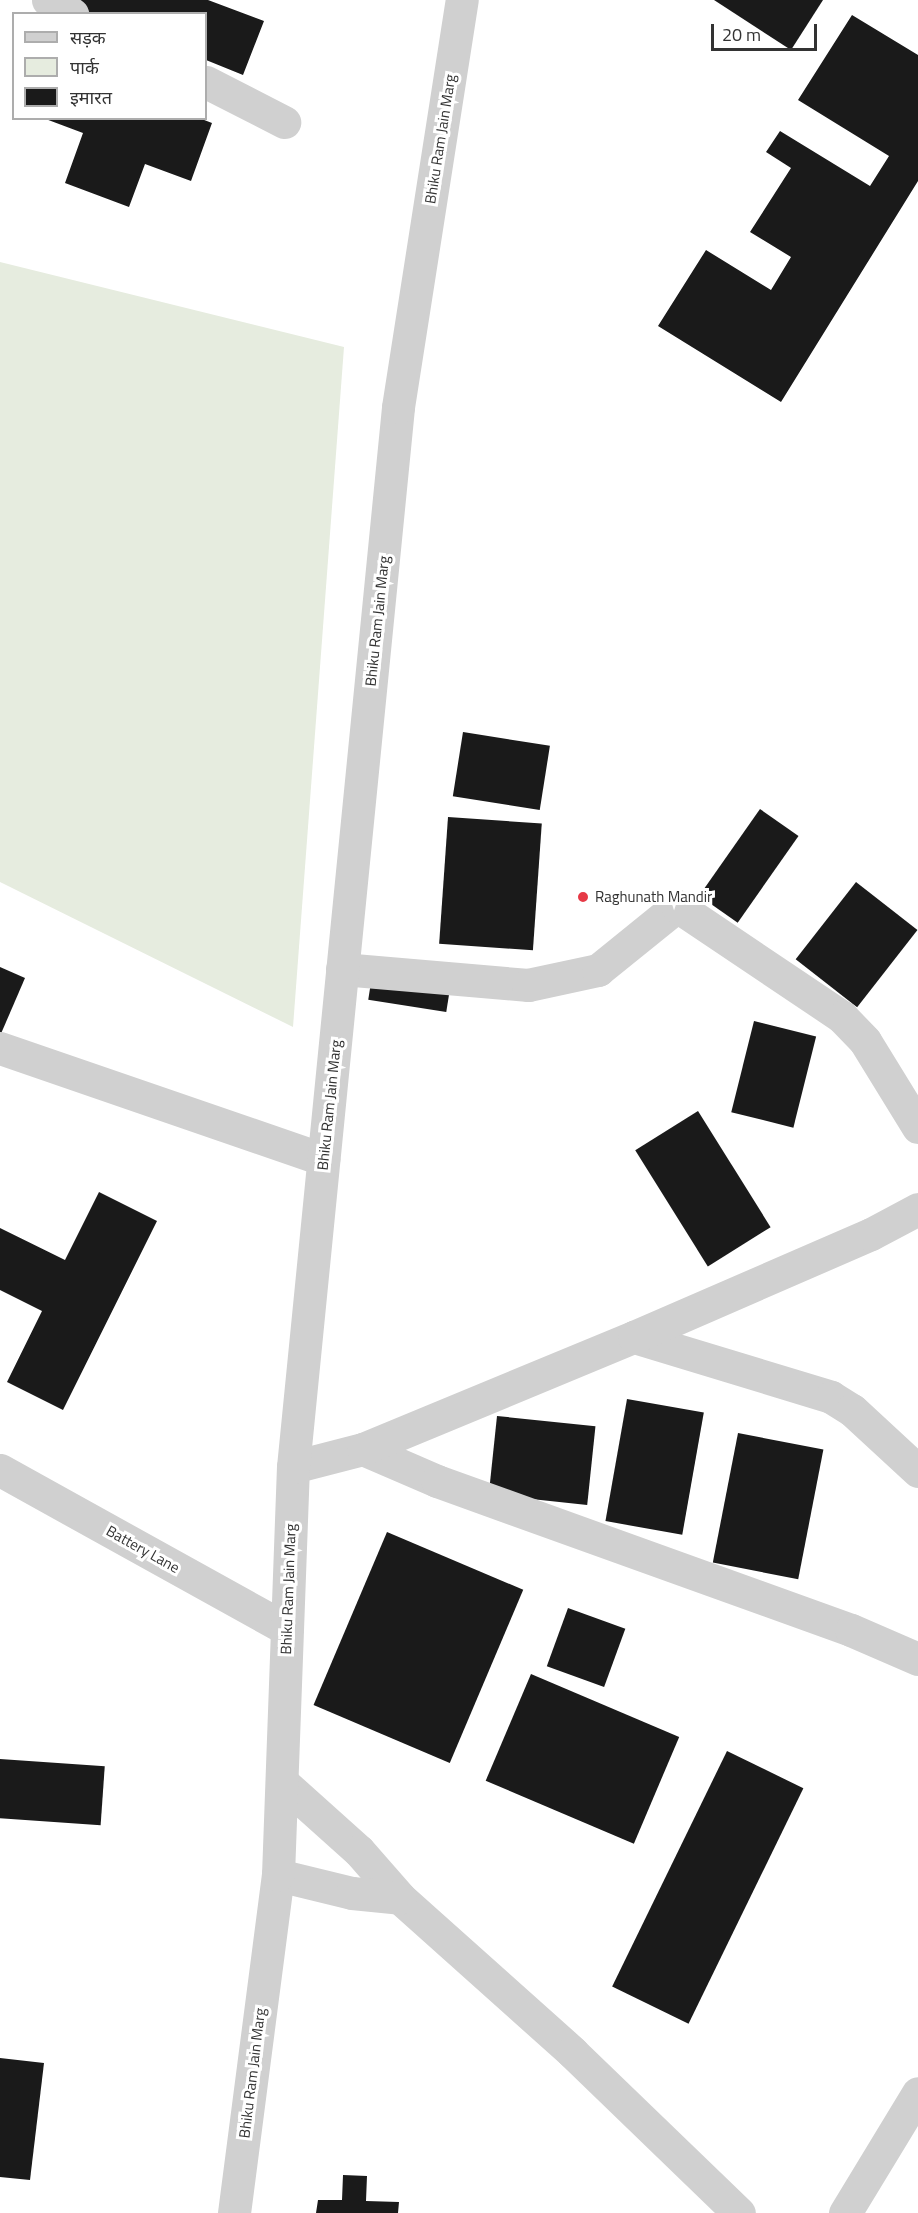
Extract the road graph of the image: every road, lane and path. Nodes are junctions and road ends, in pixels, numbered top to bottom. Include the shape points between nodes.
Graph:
1 (48, 0) edge
2 (461, 0) edge
3 (69, 12) edge
4 (207, 83) edge
5 (284, 122) dead end
6 (342, 969) junction
7 (0, 1048) edge
8 (918, 1127) edge
9 (324, 1159) junction
10 (918, 1209) edge
11 (634, 1337) junction
12 (363, 1449) junction
13 (293, 1467) junction
14 (0, 1470) edge
15 (918, 1472) edge
16 (287, 1629) junction
17 (918, 1659) edge
18 (282, 1782) junction
19 (278, 1875) junction
20 (400, 1898) junction
21 (918, 2093) edge
22 (234, 2213) edge
23 (739, 2213) edge
24 (845, 2213) edge

1 - 3 street
2 - 6 street, Bhiku Ram Jain Marg via 398,407
4 - 5 street
6 - 8 street via 528,985 598,970 677,906 842,1017 871,1050
6 - 9 street, Bhiku Ram Jain Marg
7 - 9 street
9 - 13 street, Bhiku Ram Jain Marg
10 - 11 street via 871,1234
11 - 12 street
11 - 15 street via 831,1397 852,1410
12 - 13 street
12 - 17 street via 437,1481 851,1630
13 - 16 street, Bhiku Ram Jain Marg
14 - 16 street, Battery Lane
16 - 18 street, Bhiku Ram Jain Marg
18 - 19 street, Bhiku Ram Jain Marg
18 - 20 street via 359,1851
19 - 20 street via 352,1893
19 - 22 street, Bhiku Ram Jain Marg
20 - 23 street via 572,2052
21 - 24 street

